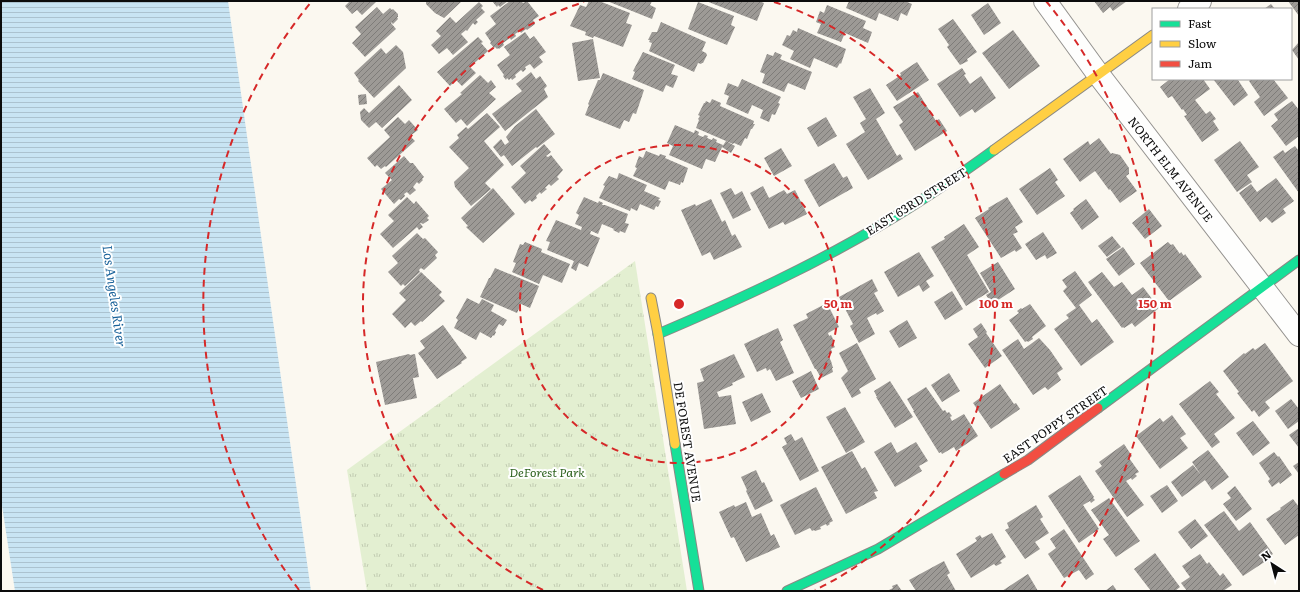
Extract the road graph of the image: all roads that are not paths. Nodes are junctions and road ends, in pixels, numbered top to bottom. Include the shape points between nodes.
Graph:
1 (1045, 1) edge
2 (1200, 1) edge
3 (1190, 8) edge
4 (1152, 36) edge
5 (1098, 74) junction
6 (1299, 260) edge
7 (1263, 287) junction
8 (651, 298) dead end
9 (658, 334) junction
10 (1299, 335) edge
11 (699, 591) edge
12 (787, 591) edge

1 - 5 street, NORTH ELM AVENUE
2 - 3 street
4 - 5 street, EAST 63RD STREET
5 - 7 street, NORTH ELM AVENUE
5 - 9 street, EAST 63RD STREET via 972,166 892,218 764,287
6 - 7 street, EAST POPPY STREET
7 - 10 street, NORTH ELM AVENUE
7 - 12 street, EAST POPPY STREET via 1028,460 878,550
8 - 9 street, DE FOREST AVENUE
9 - 11 street, DE FOREST AVENUE

